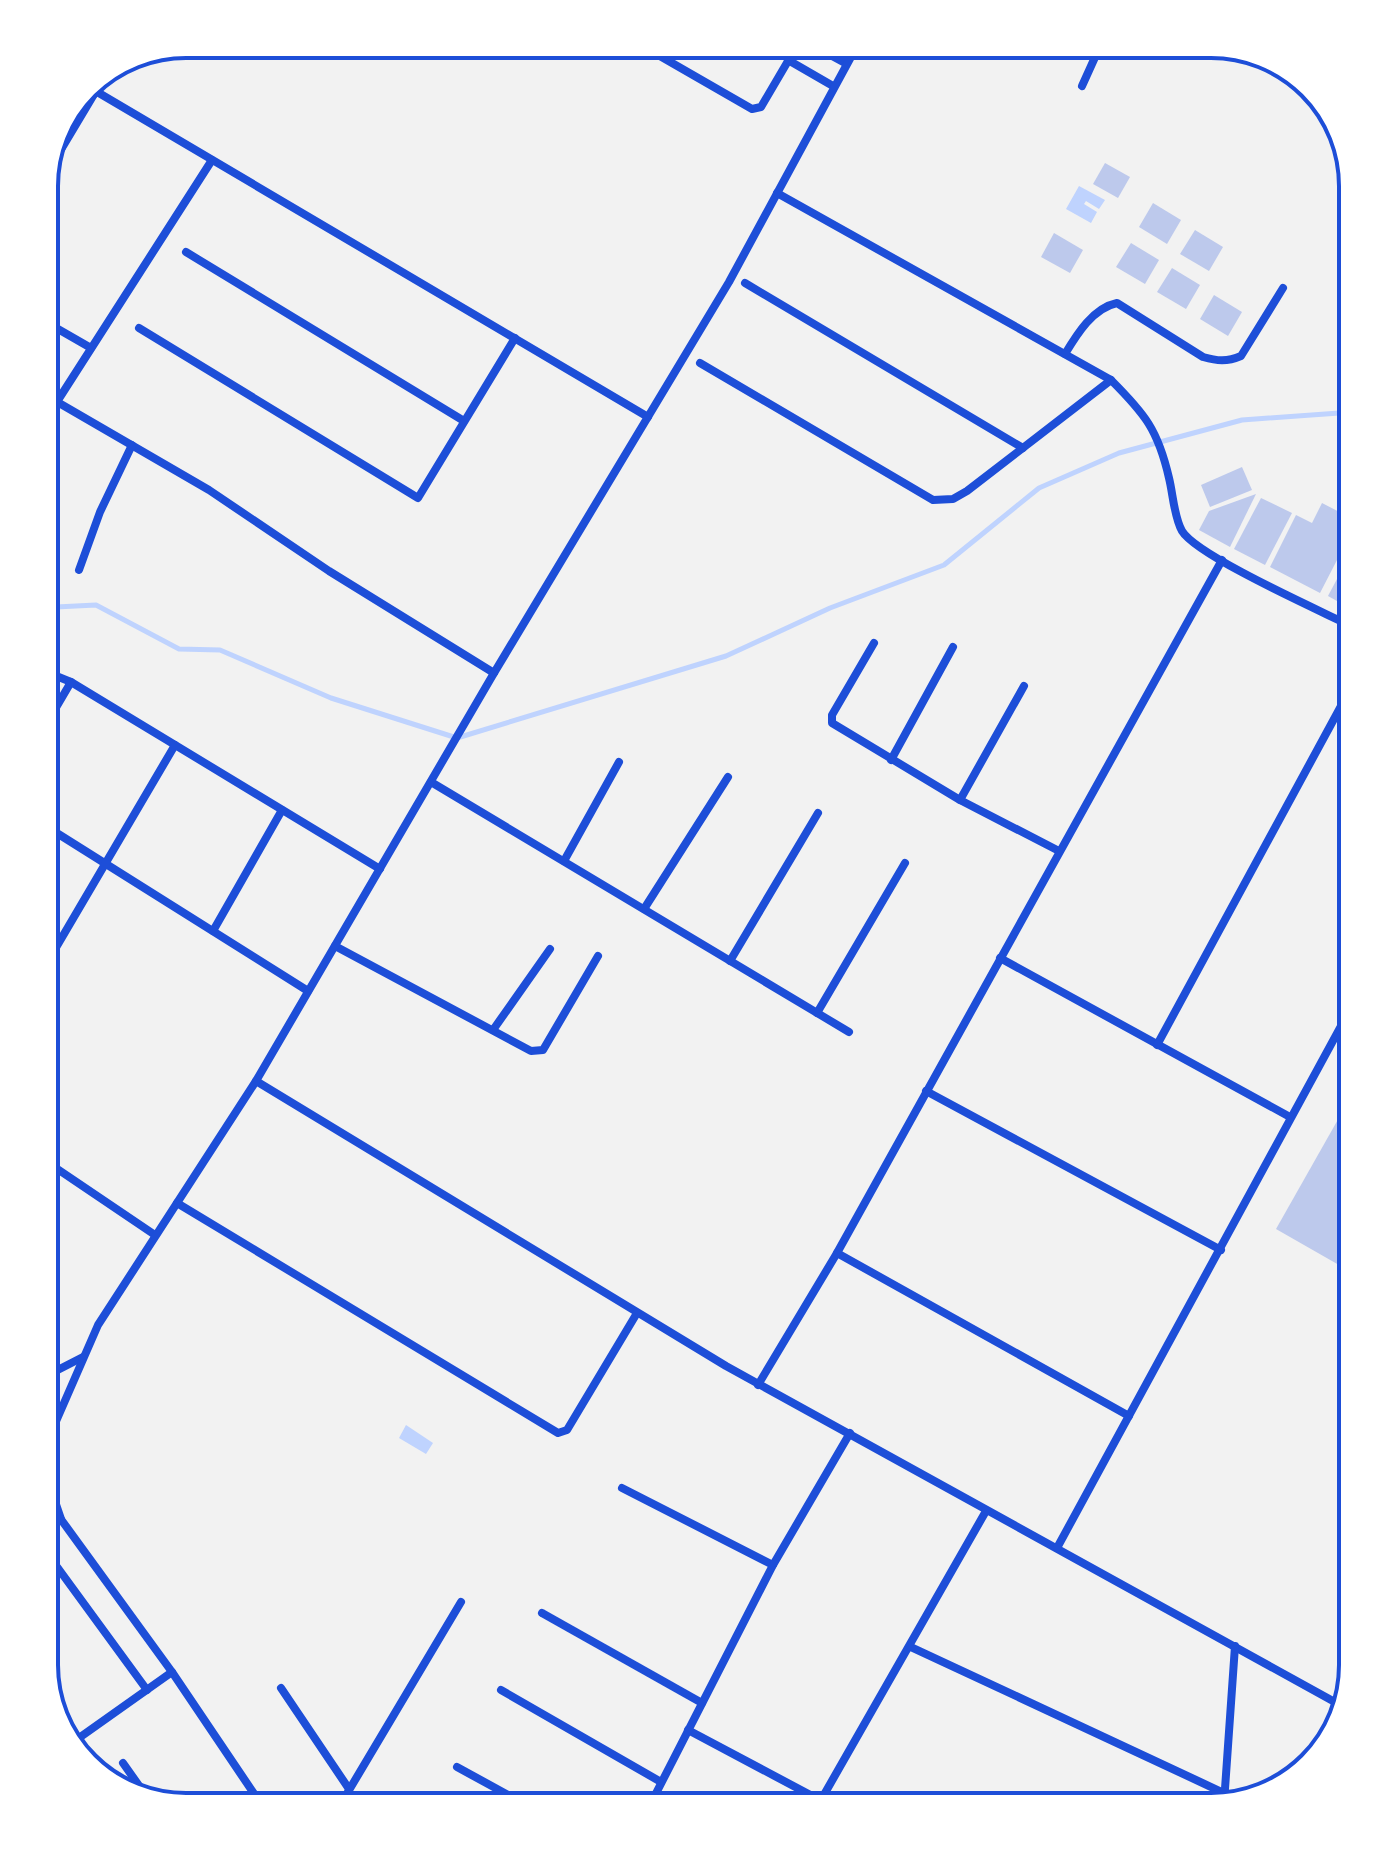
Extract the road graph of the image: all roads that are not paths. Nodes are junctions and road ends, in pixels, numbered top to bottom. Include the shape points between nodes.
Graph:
1 (663, 58) edge
2 (836, 58) edge
3 (848, 58) edge
4 (1095, 58) edge
5 (788, 60) joint
6 (845, 63) junction
7 (833, 86) junction
8 (1082, 86) dead end
9 (99, 93) edge
10 (212, 160) junction
11 (777, 193) junction
12 (186, 252) dead end
13 (745, 283) dead end
14 (1283, 288) dead end
15 (139, 328) dead end
16 (58, 329) edge
17 (515, 338) junction
18 (91, 348) junction
19 (1065, 354) junction
20 (700, 363) dead end
21 (1111, 380) junction
22 (59, 403) joint
23 (648, 417) junction
24 (464, 421) junction
25 (132, 445) junction
26 (1023, 448) junction
27 (1222, 560) junction
28 (79, 570) dead end
29 (1339, 620) edge
30 (874, 643) dead end
31 (953, 647) dead end
32 (494, 673) junction
33 (58, 677) edge
34 (71, 682) junction
35 (1024, 686) dead end
36 (58, 704) edge
37 (1339, 710) edge
38 (175, 745) junction
39 (891, 760) junction
40 (619, 762) dead end
41 (728, 777) dead end
42 (431, 782) junction
43 (960, 800) junction
44 (282, 810) junction
45 (818, 813) dead end
46 (58, 834) edge
47 (1059, 851) junction
48 (564, 861) junction
49 (105, 863) junction
50 (905, 863) dead end
51 (380, 869) junction
52 (644, 909) junction
53 (213, 931) junction
54 (58, 937) edge
55 (335, 946) junction
56 (550, 949) dead end
57 (598, 956) dead end
58 (1000, 958) junction
59 (730, 961) junction
60 (308, 991) junction
61 (817, 1013) junction
62 (1339, 1029) edge
63 (493, 1030) junction
64 (849, 1032) dead end
65 (1157, 1045) junction
66 (256, 1081) junction
67 (926, 1091) junction
68 (1290, 1117) junction
69 (58, 1169) edge
70 (177, 1203) junction
71 (155, 1235) junction
72 (1221, 1250) junction
73 (837, 1253) junction
74 (637, 1313) junction
75 (83, 1357) junction
76 (58, 1370) edge
77 (758, 1385) junction
78 (58, 1416) edge
79 (1129, 1416) junction
80 (850, 1433) junction
81 (622, 1488) dead end
82 (58, 1510) edge
83 (986, 1511) junction
84 (58, 1515) edge
85 (61, 1519) junction
86 (1057, 1548) junction
87 (773, 1565) junction
88 (58, 1568) edge
89 (461, 1602) dead end
90 (542, 1613) dead end
91 (1235, 1646) junction
92 (911, 1647) junction
93 (172, 1672) junction
94 (281, 1688) dead end
95 (147, 1690) junction
96 (501, 1690) dead end
97 (1334, 1701) edge
98 (702, 1703) junction
99 (688, 1730) junction
100 (81, 1737) edge
101 (123, 1763) dead end
102 (457, 1767) dead end
103 (661, 1782) junction
104 (137, 1783) edge
105 (349, 1789) junction
106 (1223, 1792) edge
107 (254, 1793) edge
108 (347, 1793) edge
109 (504, 1793) edge
110 (656, 1793) edge
111 (800, 1793) edge
112 (825, 1793) edge
113 (1224, 1793) edge

1 - 5 street via 752,109 761,107
2 - 6 street
3 - 6 street
4 - 8 street
5 - 7 street
6 - 7 street
7 - 11 street
9 - 10 street
10 - 17 street
10 - 18 street
11 - 19 street
11 - 23 street
12 - 24 street
13 - 26 street
14 - 19 street via 1241,356 1233,360 1203,357 1117,303 1092,317
15 - 24 street via 418,498
16 - 18 street
17 - 23 street
17 - 24 street
18 - 22 street
19 - 21 street
20 - 26 street via 933,500 953,499 967,491
21 - 26 street
21 - 27 street via 1149,419 1180,528
22 - 25 street
23 - 32 street
25 - 28 street
25 - 32 street
27 - 29 street
27 - 47 street
30 - 39 street via 832,723
31 - 39 street
32 - 42 street
33 - 34 street
34 - 36 street
34 - 38 street
35 - 43 street
37 - 65 street
38 - 44 street
38 - 49 street
39 - 43 street
40 - 48 street
41 - 52 street
42 - 48 street
42 - 51 street
43 - 47 street
44 - 51 street
44 - 53 street
45 - 59 street
46 - 49 street
47 - 58 street
48 - 52 street
49 - 53 street
49 - 54 street
50 - 61 street
51 - 55 street
52 - 59 street
53 - 60 street
55 - 60 street
55 - 63 street
56 - 63 street
57 - 63 street via 543,1050 531,1051
58 - 65 street
58 - 67 street
59 - 61 street
60 - 66 street
61 - 64 street
62 - 68 street
65 - 68 street
66 - 70 street
66 - 74 street
67 - 72 street
67 - 73 street
68 - 72 street
69 - 71 street
70 - 71 street
70 - 74 street via 558,1433 567,1430
71 - 75 street
72 - 79 street
73 - 77 street
73 - 79 street
74 - 77 street
75 - 76 street
75 - 78 street
77 - 80 street
79 - 86 street
80 - 83 street
80 - 87 street
81 - 87 street
82 - 85 street
83 - 86 street
83 - 92 street
84 - 85 street
85 - 93 street
86 - 91 street
87 - 98 street
88 - 95 street
89 - 105 street
90 - 98 street
91 - 97 street
91 - 113 street
92 - 106 street
92 - 112 street
93 - 95 street
93 - 107 street
94 - 105 street
95 - 100 street
96 - 103 street
98 - 99 street
99 - 103 street
99 - 111 street
101 - 104 street
102 - 109 street
103 - 110 street
105 - 108 street

